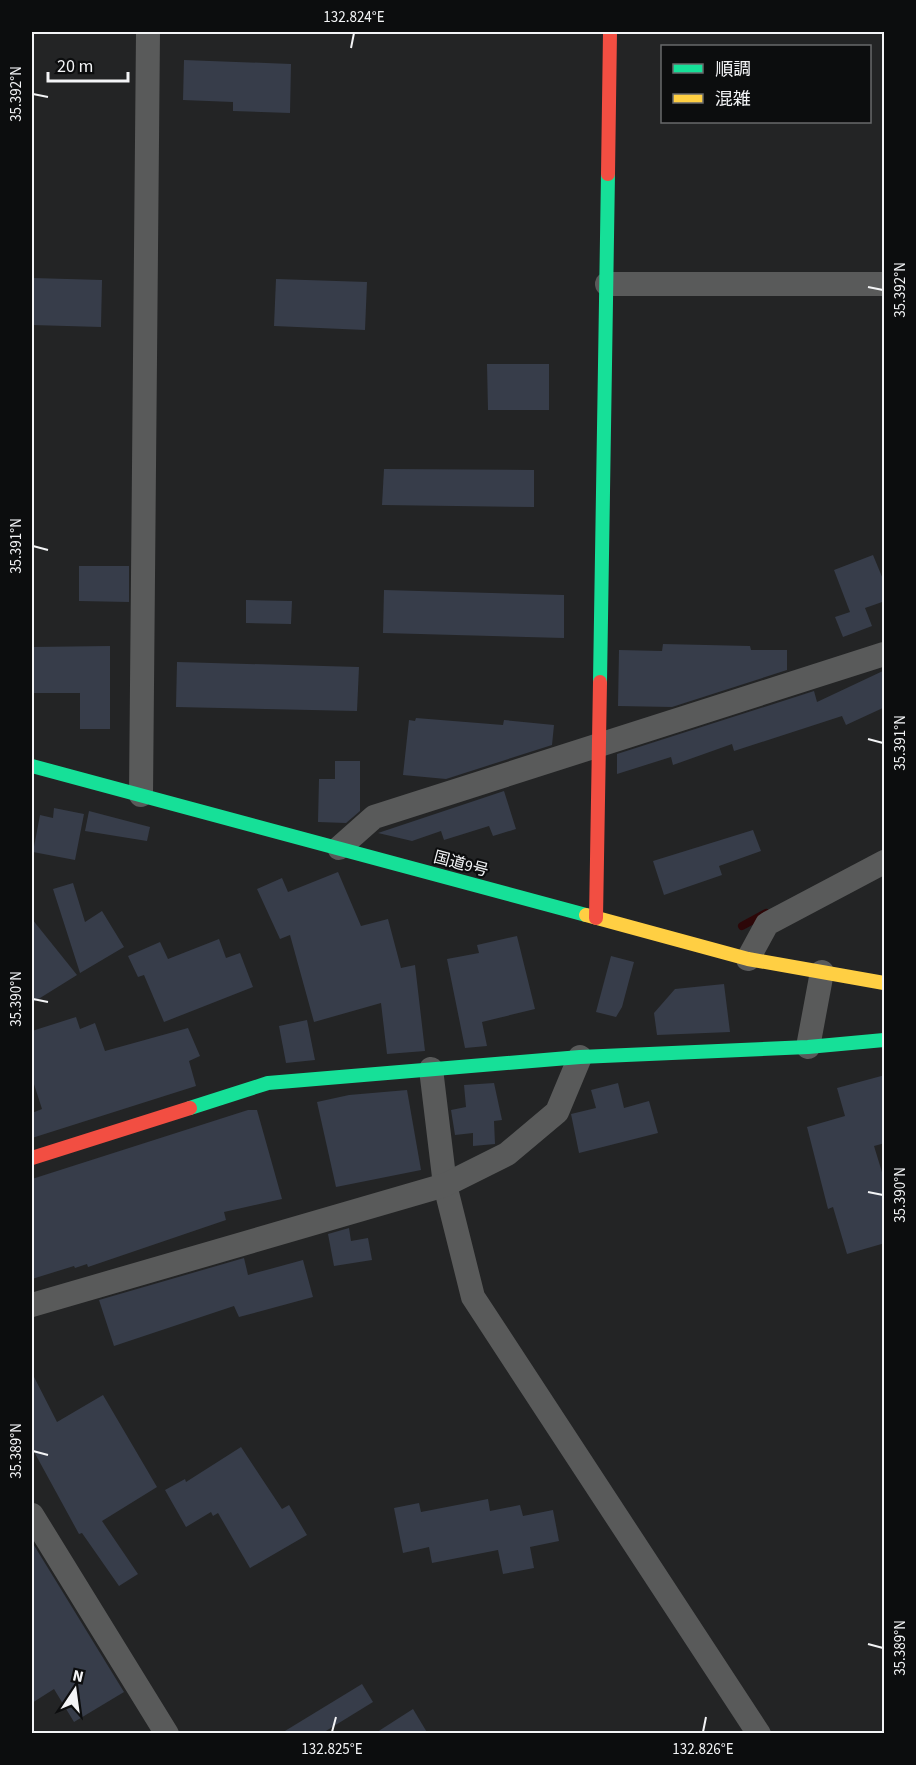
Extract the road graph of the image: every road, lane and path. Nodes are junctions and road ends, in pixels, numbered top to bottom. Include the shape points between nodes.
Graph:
1 (148, 32) edge
2 (610, 32) edge
3 (607, 284) junction
4 (885, 284) edge
5 (885, 654) edge
6 (600, 746) junction
7 (32, 766) edge
8 (141, 795) junction
9 (339, 848) junction
10 (885, 862) edge
11 (596, 918) junction
12 (748, 958) junction
13 (822, 972) junction
14 (885, 983) edge
15 (885, 1040) edge
16 (808, 1047) junction
17 (580, 1058) junction
18 (430, 1069) junction
19 (32, 1158) edge
20 (445, 1185) junction
21 (32, 1305) edge
22 (32, 1515) edge
23 (167, 1734) edge
24 (759, 1734) edge

1 - 8 street
2 - 3 main road
3 - 4 street
3 - 6 main road
5 - 6 street
6 - 9 street via 374,817
6 - 11 main road
7 - 8 main road, 国道9号
8 - 9 main road, 国道9号
9 - 11 main road, 国道9号
10 - 12 street via 767,924
11 - 12 main road, 国道9号
12 - 13 main road, 国道9号
13 - 14 main road, 国道9号
13 - 16 street
15 - 16 main road
16 - 17 main road
17 - 18 main road
17 - 20 street via 557,1112 507,1155
18 - 19 main road via 268,1083
18 - 20 street
20 - 21 street
20 - 24 street via 474,1297
22 - 23 street

